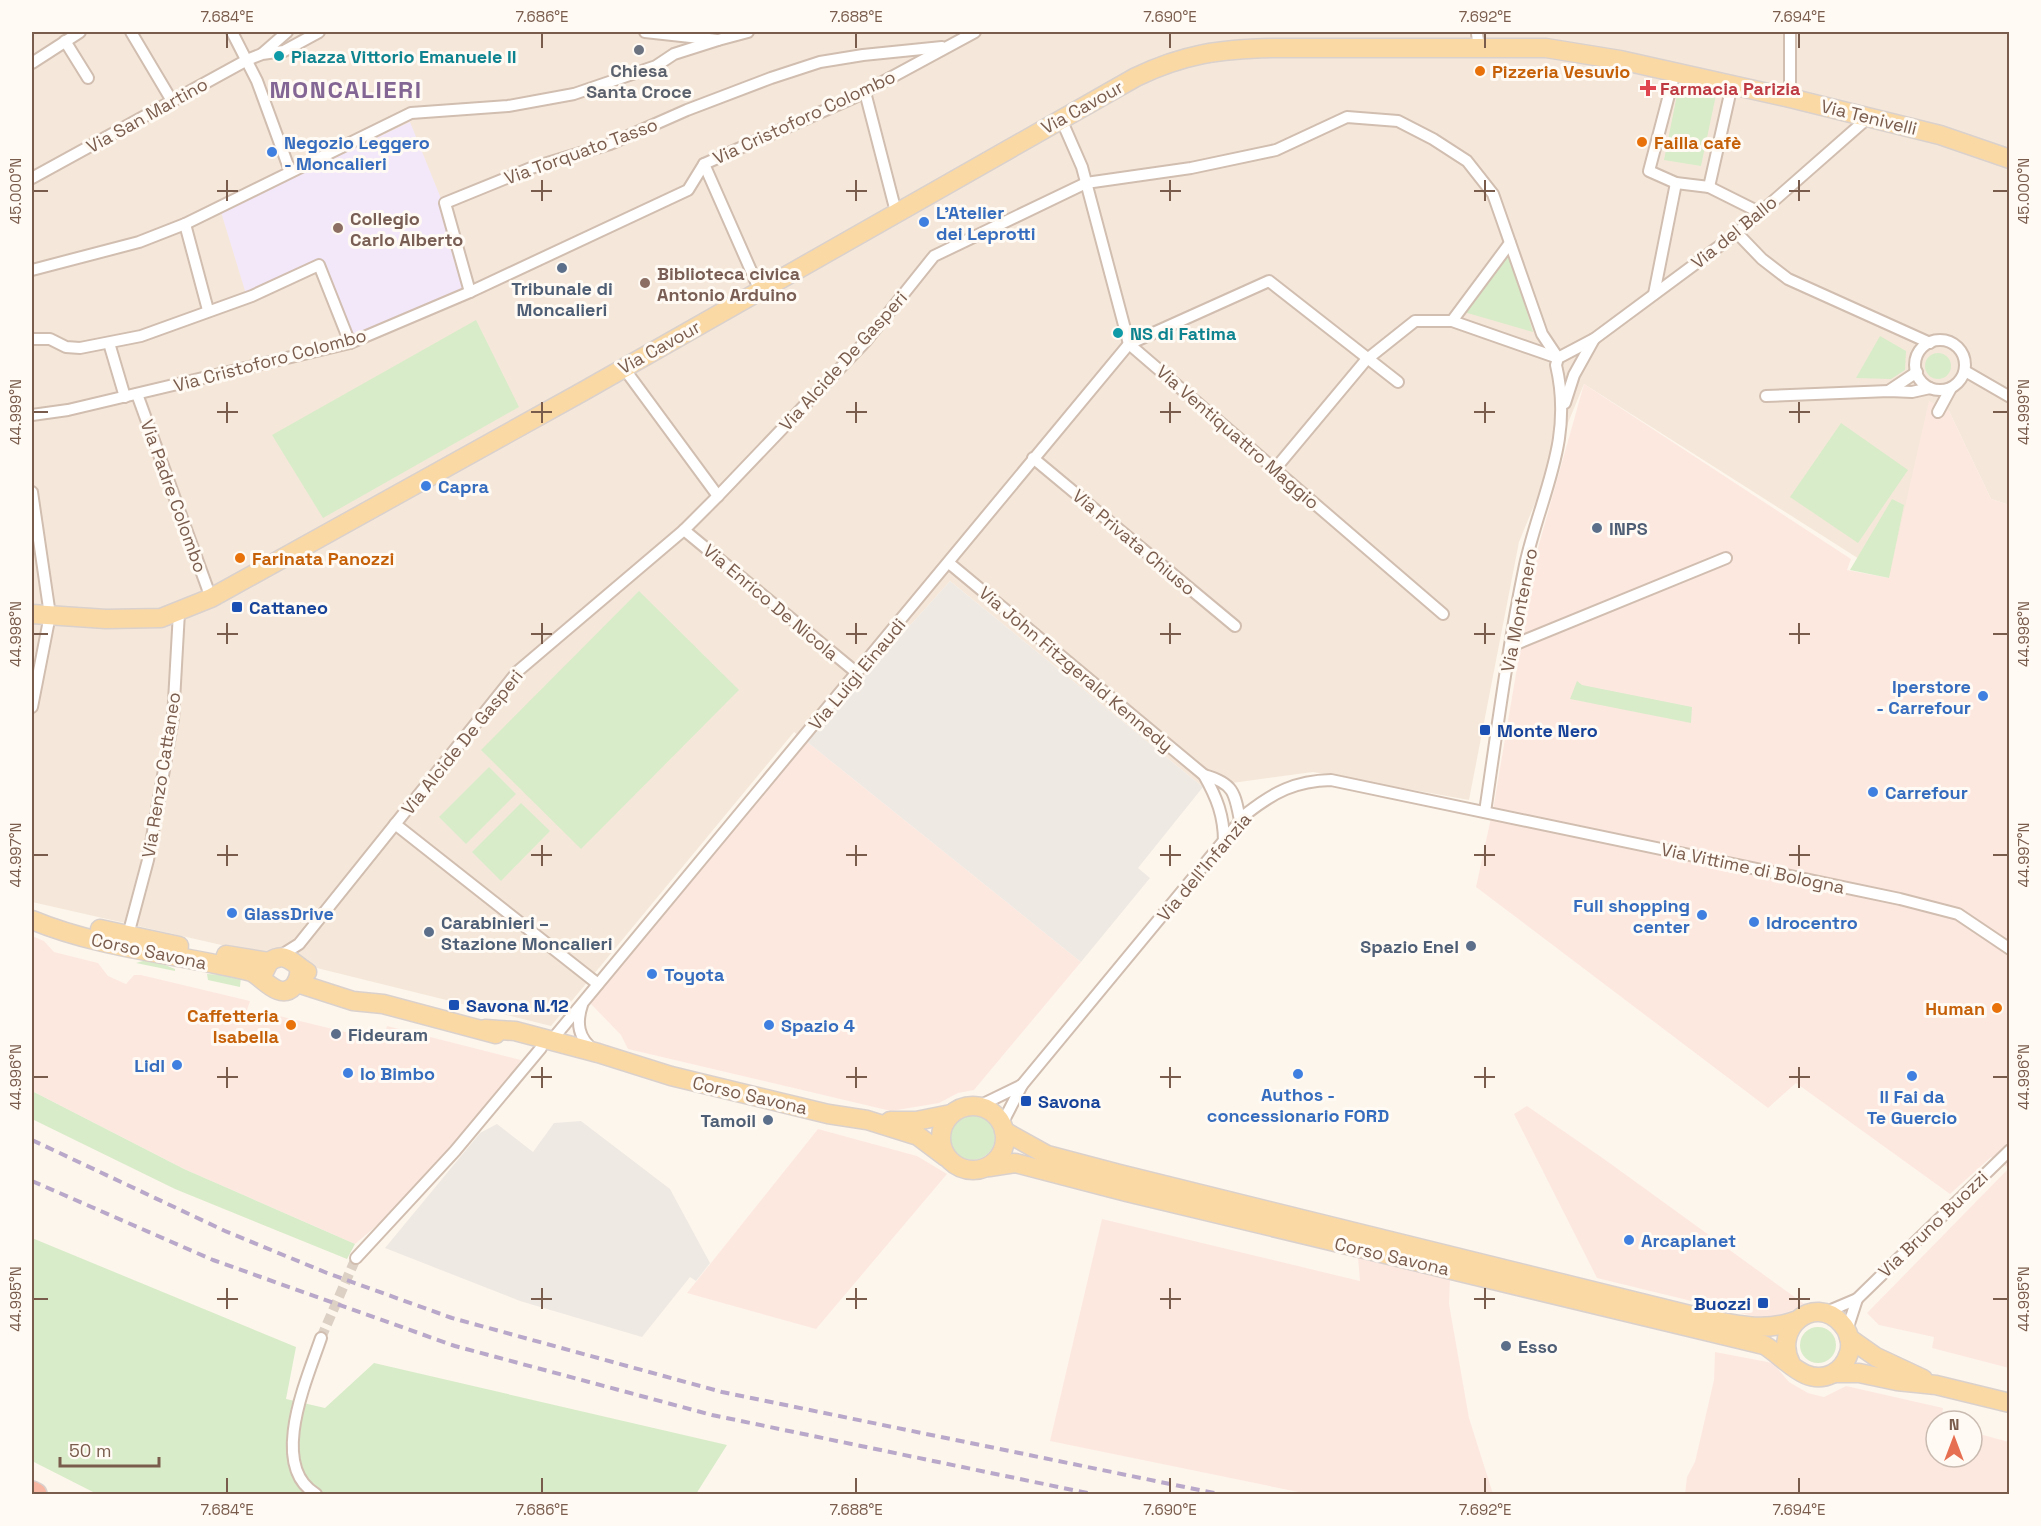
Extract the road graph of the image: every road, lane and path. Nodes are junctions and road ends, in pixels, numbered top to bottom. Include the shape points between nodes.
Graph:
1 (80, 32) edge
2 (131, 32) edge
3 (232, 32) edge
4 (287, 32) edge
5 (319, 32) edge
6 (645, 32) edge
7 (748, 32) edge
8 (975, 32) edge
9 (1790, 32) edge
10 (1476, 36) edge
11 (718, 40) junction
12 (65, 41) junction
13 (947, 47) junction
14 (262, 54) junction
15 (247, 60) junction
16 (32, 63) edge
17 (1675, 72) junction
18 (88, 78) dead end
19 (1732, 85) junction
20 (865, 92) junction
21 (1790, 98) junction
22 (172, 101) junction
23 (1869, 117) junction
24 (1061, 119) junction
25 (2010, 159) edge
26 (704, 164) junction
27 (290, 171) junction
28 (32, 178) edge
29 (1086, 183) junction
30 (1676, 183) junction
31 (1709, 187) junction
32 (896, 212) junction
33 (1761, 213) junction
34 (185, 224) junction
35 (1737, 233) junction
36 (1510, 243) junction
37 (32, 270) edge
38 (760, 291) junction
39 (470, 292) junction
40 (1654, 294) junction
41 (208, 310) junction
42 (1452, 321) junction
43 (1902, 332) junction
44 (32, 339) edge
45 (1594, 339) junction
46 (109, 343) junction
47 (350, 343) junction
48 (1930, 343) junction
49 (1129, 344) junction
50 (1563, 356) junction
51 (1917, 356) junction
52 (1366, 360) junction
53 (623, 367) junction
54 (1576, 370) junction
55 (1965, 371) junction
56 (1917, 372) junction
57 (1560, 374) junction
58 (1398, 382) dead end
59 (1932, 388) junction
60 (1951, 388) junction
61 (1889, 391) junction
62 (137, 394) junction
63 (1766, 396) dead end
64 (125, 397) junction
65 (2010, 397) edge
66 (1563, 409) junction
67 (32, 414) edge
68 (1033, 458) junction
69 (1275, 469) junction
70 (32, 492) edge
71 (718, 496) junction
72 (684, 530) junction
73 (1726, 558) dead end
74 (949, 562) junction
75 (211, 598) junction
76 (179, 612) junction
77 (41, 614) edge
78 (1443, 614) dead end
79 (1235, 626) dead end
80 (1511, 646) junction
81 (857, 673) junction
82 (32, 707) edge
83 (1204, 775) junction
84 (1485, 812) junction
85 (1240, 821) junction
86 (395, 824) junction
87 (1224, 842) junction
88 (32, 915) edge
89 (32, 920) edge
90 (128, 935) junction
91 (299, 944) junction
92 (2008, 950) edge
93 (288, 966) junction
94 (266, 980) junction
95 (598, 984) junction
96 (583, 1002) junction
97 (546, 1044) junction
98 (598, 1053) junction
99 (634, 1066) junction
100 (1022, 1085) junction
101 (979, 1106) junction
102 (951, 1114) junction
103 (867, 1120) junction
104 (1003, 1127) junction
105 (2009, 1150) edge
106 (946, 1157) junction
107 (989, 1167) junction
108 (356, 1258) tunnel mouth
109 (1857, 1299) junction
110 (1824, 1313) junction
111 (1795, 1321) junction
112 (1848, 1334) junction
113 (321, 1338) tunnel mouth
114 (1791, 1364) junction
115 (1834, 1373) junction
116 (1936, 1385) junction
117 (2010, 1403) edge
118 (32, 1492) edge
119 (36, 1494) edge
120 (316, 1494) edge

1 - 12 street
2 - 22 street
3 - 15 street
4 - 14 street
5 - 14 street via 284,51
6 - 11 street
7 - 11 street
8 - 13 street, Via Cristoforo Colombo
9 - 21 street
10 - 17 main road, Via Tenivelli
10 - 24 main road, Via Cavour via 1215,50 1160,66
11 - 27 street via 574,94 508,105 411,113
12 - 16 street
12 - 18 street
13 - 20 street, Via Cristoforo Colombo
13 - 39 street, Via Torquato Tasso via 820,62 687,110 610,144 531,168 445,202
14 - 15 street, Via San Martino
15 - 22 street, Via San Martino
15 - 27 street
17 - 19 main road, Via Tenivelli
17 - 30 street via 1649,171
19 - 21 main road, Via Tenivelli
19 - 31 street
20 - 26 street, Via Cristoforo Colombo
20 - 32 street
21 - 23 main road, Via Tenivelli
22 - 28 street, Via San Martino
23 - 25 main road, Via Tenivelli via 1940,135
23 - 33 street, Via del Ballo
24 - 29 street
24 - 32 main road, Via Cavour
26 - 38 street
26 - 39 street, Via Cristoforo Colombo via 688,190
27 - 34 street
29 - 36 street, Via Alcide De Gasperi via 1191,168 1276,150 1347,117 1398,122 1433,138 1467,161 1493,194
29 - 49 street
29 - 71 street, Via Alcide De Gasperi via 934,256 866,341
30 - 31 street
30 - 40 street
31 - 33 street
32 - 38 main road, Via Cavour
33 - 35 street, Via del Ballo
34 - 37 street via 138,242
34 - 41 street
35 - 40 street, Via del Ballo
35 - 43 street via 1788,279
36 - 42 street
36 - 50 street, Via Alcide De Gasperi via 1542,334
38 - 53 main road, Via Cavour
39 - 47 street, Via Cristoforo Colombo
40 - 45 street, Via del Ballo
41 - 46 street via 141,336
41 - 47 street via 252,296 318,265
42 - 50 street
42 - 52 street via 1415,321
43 - 48 street
43 - 51 street
44 - 46 street via 51,339 80,348
45 - 50 street, Via del Ballo
45 - 54 street, Via Montenero
46 - 64 street
47 - 62 street, Via Cristoforo Colombo
48 - 51 street
48 - 55 street via 1953,344 1963,356
49 - 52 street via 1269,281
49 - 68 street, Via Luigi Einaudi
49 - 69 street, Via Ventiquattro Maggio
50 - 54 street, Via Alcide De Gasperi via 1578,360
50 - 57 street, Via Montenero via 1556,365
51 - 56 street
52 - 58 street
52 - 69 street
53 - 71 street
53 - 75 main road, Via Cavour
54 - 57 street
54 - 66 street, Via Montenero
55 - 60 street
55 - 65 street
56 - 59 street
56 - 61 street
57 - 66 street, Via Montenero
59 - 60 street
59 - 60 street via 1938,412
59 - 61 street
61 - 63 street
62 - 64 street, Via Cristoforo Colombo
62 - 75 street, Via Padre Colombo
64 - 67 street, Via Cristoforo Colombo
66 - 80 street, Via Montenero via 1559,451 1526,563
68 - 74 street, Via Luigi Einaudi
68 - 79 street, Via Privata Chiuso
69 - 78 street, Via Ventiquattro Maggio
70 - 77 street
71 - 72 street, Via Alcide De Gasperi
72 - 81 street, Via Enrico De Nicola
72 - 86 street, Via Alcide De Gasperi via 518,671
73 - 80 street
74 - 81 street, Via Luigi Einaudi
74 - 83 street, Via John Fitzgerald Kennedy
75 - 76 main road, Via Cavour
76 - 77 main road, Via Cavour via 142,619
76 - 90 street, Via Renzo Cattaneo via 173,719 148,860
77 - 82 street
80 - 84 street, Via Montenero
81 - 95 street, Via Luigi Einaudi
83 - 85 street, Via John Fitzgerald Kennedy via 1229,786
83 - 87 street, Via John Fitzgerald Kennedy via 1224,818
84 - 85 street, Via dell'Infanzia via 1331,780 1279,790
84 - 92 street, Via Vittime di Bologna via 1935,907 1958,914
85 - 87 street, Via dell'Infanzia
86 - 91 street, Via Alcide De Gasperi
86 - 95 street
87 - 100 street, Via dell'Infanzia
88 - 90 main road, Corso Savona
89 - 94 main road, Corso Savona via 126,948 252,972
90 - 93 main road, Corso Savona
91 - 93 street
91 - 93 street, Via Alcide De Gasperi
93 - 94 main road via 264,974
93 - 94 main road, Corso Savona via 290,989 273,988
93 - 97 main road, Corso Savona via 358,989 383,1004
95 - 96 street, Via Luigi Einaudi
96 - 97 street, Via Luigi Einaudi
96 - 98 street via 578,1026 588,1045
97 - 98 main road, Corso Savona
97 - 99 main road, Corso Savona via 594,1062
97 - 108 street, Via Luigi Einaudi
98 - 99 main road, Corso Savona
99 - 103 main road, Corso Savona
100 - 101 street, Via dell'Infanzia
100 - 104 street, Via dell'Infanzia
101 - 102 main road via 959,1108
101 - 104 main road
102 - 103 main road, Corso Savona via 916,1121
102 - 106 main road via 940,1135
103 - 106 main road, Corso Savona via 918,1136
104 - 107 main road via 1005,1140 1000,1155
104 - 111 main road, Corso Savona via 1035,1149 1068,1161 1706,1319 1755,1328 1776,1328
105 - 109 street, Via Bruno Buozzi
106 - 107 main road via 952,1164 970,1171
107 - 114 main road, Corso Savona via 1015,1163 1764,1345
109 - 110 street, Via Bruno Buozzi
109 - 112 street, Via Bruno Buozzi
110 - 111 main road via 1804,1315
110 - 112 main road via 1841,1323
111 - 114 main road via 1785,1342
112 - 115 main road via 1850,1346 1845,1362
112 - 116 main road via 1876,1358
113 - 120 street via 306,1383 291,1453 297,1473
114 - 115 main road via 1806,1376 1825,1377
115 - 116 main road
116 - 117 main road
118 - 119 highway

